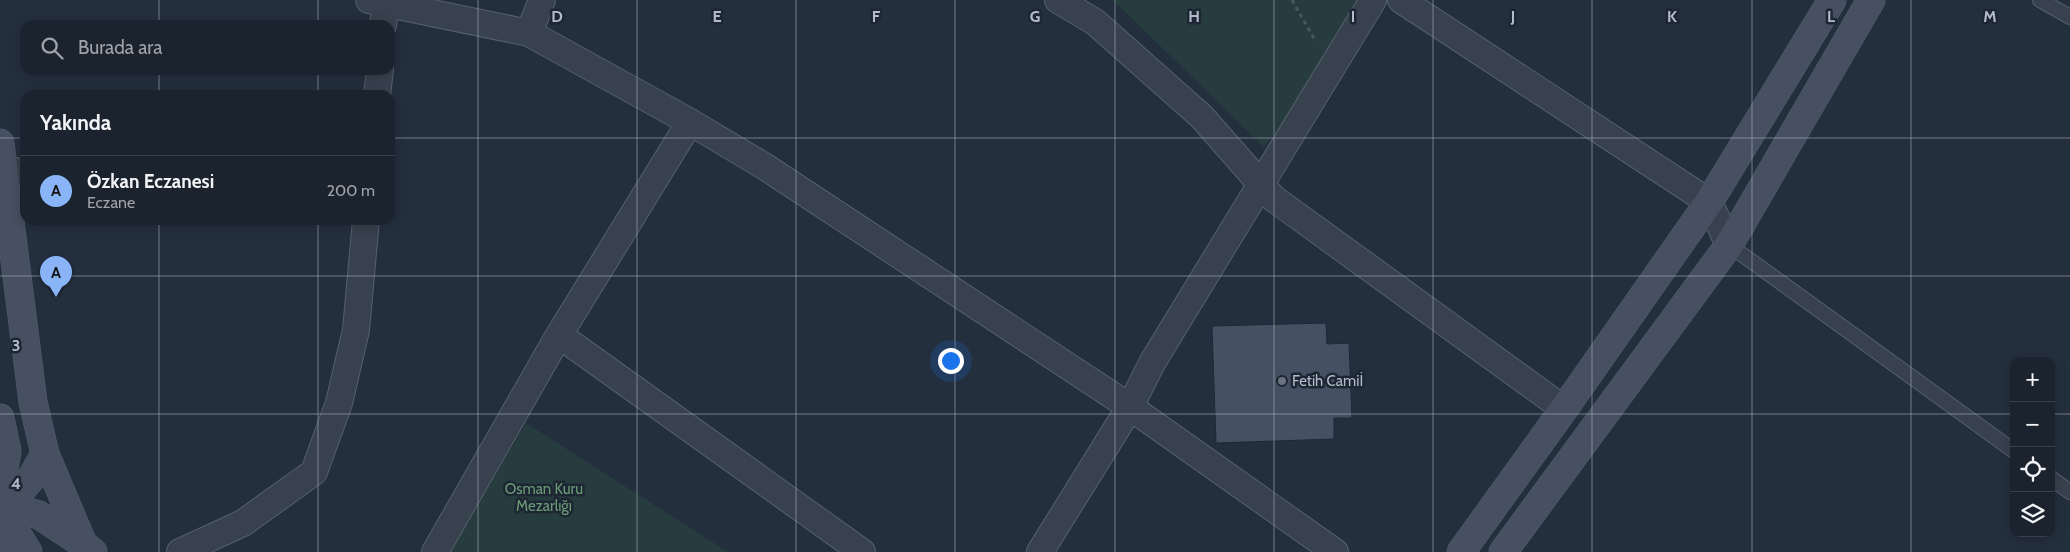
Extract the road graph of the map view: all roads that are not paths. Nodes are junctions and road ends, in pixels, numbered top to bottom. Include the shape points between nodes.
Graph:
1 (542, 0) edge
2 (1058, 0) edge
3 (1373, 0) edge
4 (1401, 0) edge
5 (1832, 0) edge
6 (1871, 0) edge
7 (2040, 0) edge
8 (381, 7) edge
9 (1086, 7) edge
10 (2070, 17) edge
11 (529, 32) junction
12 (379, 75) edge
13 (378, 90) edge
14 (690, 122) junction
15 (0, 143) edge
16 (14, 171) edge
17 (1261, 184) junction
18 (1709, 202) junction
19 (366, 225) edge
20 (1729, 245) junction
21 (559, 334) junction
22 (1130, 407) junction
23 (1564, 409) junction
24 (0, 418) edge
25 (2010, 448) edge
26 (45, 454) junction
27 (2055, 481) edge
28 (0, 492) edge
29 (2070, 492) edge
30 (0, 504) edge
31 (88, 548) edge
32 (0, 550) edge
33 (6, 552) edge
34 (28, 552) edge
35 (180, 552) edge
36 (436, 552) edge
37 (862, 552) edge
38 (1040, 552) edge
39 (1335, 552) edge
40 (1461, 552) edge
41 (1503, 552) edge

1 - 11 street
2 - 9 street
3 - 17 street
4 - 18 street
5 - 18 main road
6 - 20 main road
7 - 10 lane
8 - 11 street
9 - 17 street via 1094,22 1202,117
11 - 14 street
12 - 13 street
14 - 21 street
14 - 22 street via 764,166
15 - 16 main road
16 - 26 main road via 33,402
17 - 22 street via 1152,363
17 - 23 street via 1273,198
18 - 20 street
18 - 23 main road
19 - 35 street via 356,330 339,403 314,472 243,523
20 - 25 lane
20 - 41 main road
21 - 36 street
21 - 37 street
22 - 38 street
22 - 39 street
23 - 40 main road
24 - 28 main road via 7,451
26 - 30 main road via 18,494
26 - 31 main road
27 - 29 lane
30 - 31 main road via 39,515
30 - 34 main road
32 - 33 main road

